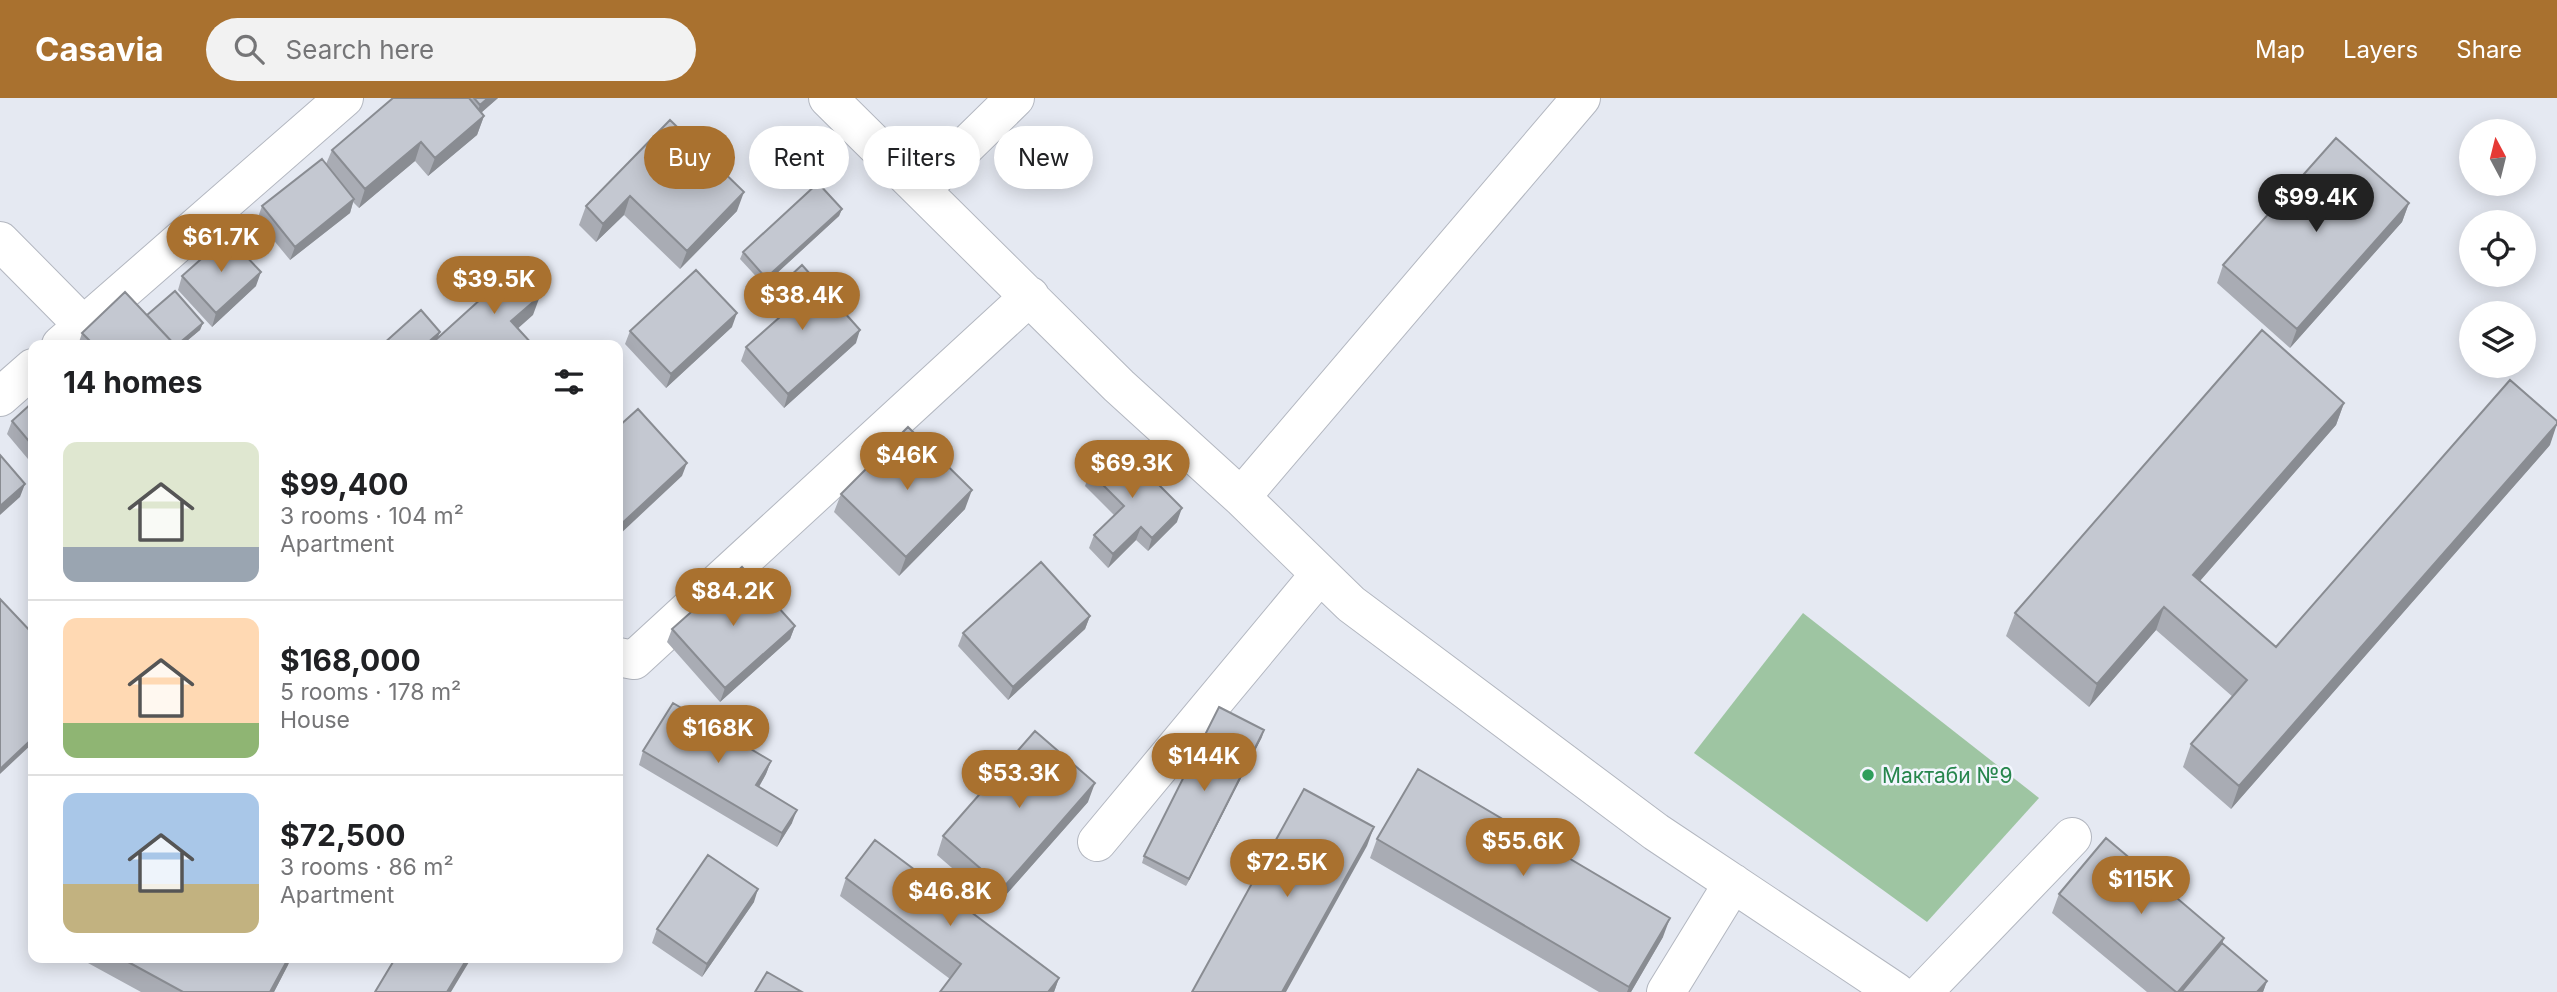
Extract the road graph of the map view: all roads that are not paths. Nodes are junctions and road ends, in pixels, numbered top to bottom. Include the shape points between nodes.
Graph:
1 (344, 98) edge
2 (828, 98) edge
3 (1015, 98) edge
4 (1581, 98) edge
5 (863, 132) edge
6 (980, 132) edge
7 (922, 189) edge
8 (0, 241) edge
9 (1030, 296) junction
10 (72, 335) edge
11 (28, 372) edge
12 (0, 397) edge
13 (1241, 497) junction
14 (1320, 574) junction
15 (623, 658) edge
16 (2073, 837) dead end
17 (1097, 842) dead end
18 (1733, 883) junction
19 (1666, 992) edge
20 (1896, 992) edge
21 (1923, 992) edge

1 - 10 street
2 - 5 street
3 - 6 street
4 - 13 street
7 - 9 street
8 - 10 street
9 - 13 street via 1119,386
9 - 15 street via 634,660
11 - 12 street
13 - 14 street
14 - 17 street
14 - 18 street via 1395,637 1656,832
16 - 21 street
18 - 19 street
18 - 20 street

